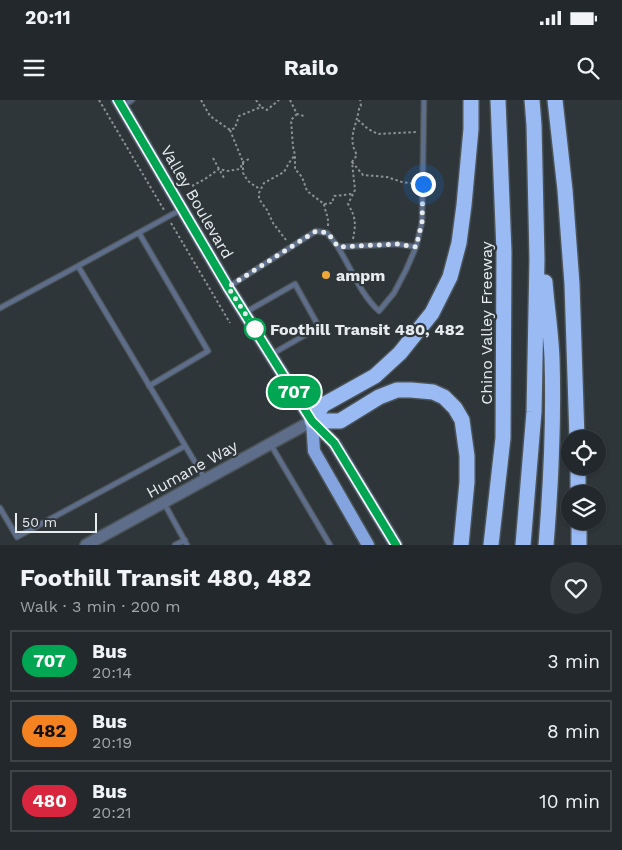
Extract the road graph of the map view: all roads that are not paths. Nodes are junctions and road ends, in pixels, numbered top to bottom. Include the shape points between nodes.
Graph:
1 (424, 100) edge
2 (471, 100) edge
3 (498, 100) edge
4 (532, 100) edge
5 (555, 100) edge
6 (124, 102) edge
7 (536, 188) junction
8 (182, 209) junction
9 (139, 232) junction
10 (338, 247) junction
11 (416, 247) junction
12 (78, 266) junction
13 (228, 287) junction
14 (0, 308) edge
15 (245, 313) junction
16 (271, 355) junction
17 (149, 386) junction
18 (312, 421) junction
19 (577, 430) edge
20 (270, 445) junction
21 (185, 446) junction
22 (206, 481) junction
23 (164, 503) junction
24 (0, 508) edge
25 (579, 530) edge
26 (185, 540) junction
27 (86, 545) edge
28 (175, 545) edge
29 (187, 545) edge
30 (330, 545) edge
31 (368, 545) edge
32 (396, 545) edge
33 (461, 545) edge
34 (491, 545) edge
35 (523, 545) edge
36 (546, 545) edge
37 (579, 545) edge

1 - 11 lane via 422,222
2 - 18 highway via 468,168 459,243 450,277 432,313 400,353 375,376 323,405
3 - 34 highway, Chino Valley Freeway via 504,252 503,438
4 - 7 highway
5 - 19 highway via 572,284
6 - 8 main road, Valley Boulevard
7 - 35 highway via 534,412
7 - 36 highway via 552,356 553,412
8 - 9 lane
8 - 13 main road, Valley Boulevard
9 - 12 lane
9 - 17 lane via 208,351
10 - 11 lane via 397,244
10 - 11 lane via 370,303 379,312 394,293
10 - 13 lane via 328,233 316,231
12 - 14 lane
12 - 17 lane
13 - 15 main road, Valley Boulevard
15 - 16 main road, Valley Boulevard
15 - 16 lane via 295,284 319,327
16 - 18 main road, Valley Boulevard
17 - 21 lane
18 - 20 street, Humane Way
18 - 31 main road, Valley Boulevard via 314,451
18 - 32 main road, Valley Boulevard via 334,443
18 - 33 highway via 340,421 397,390 428,391 444,397 462,420 467,456
20 - 22 street, Humane Way
20 - 30 lane
21 - 22 lane
21 - 24 lane via 17,537
22 - 23 street, Humane Way
23 - 26 lane
23 - 27 street, Humane Way
25 - 37 highway
26 - 28 lane
26 - 29 lane

